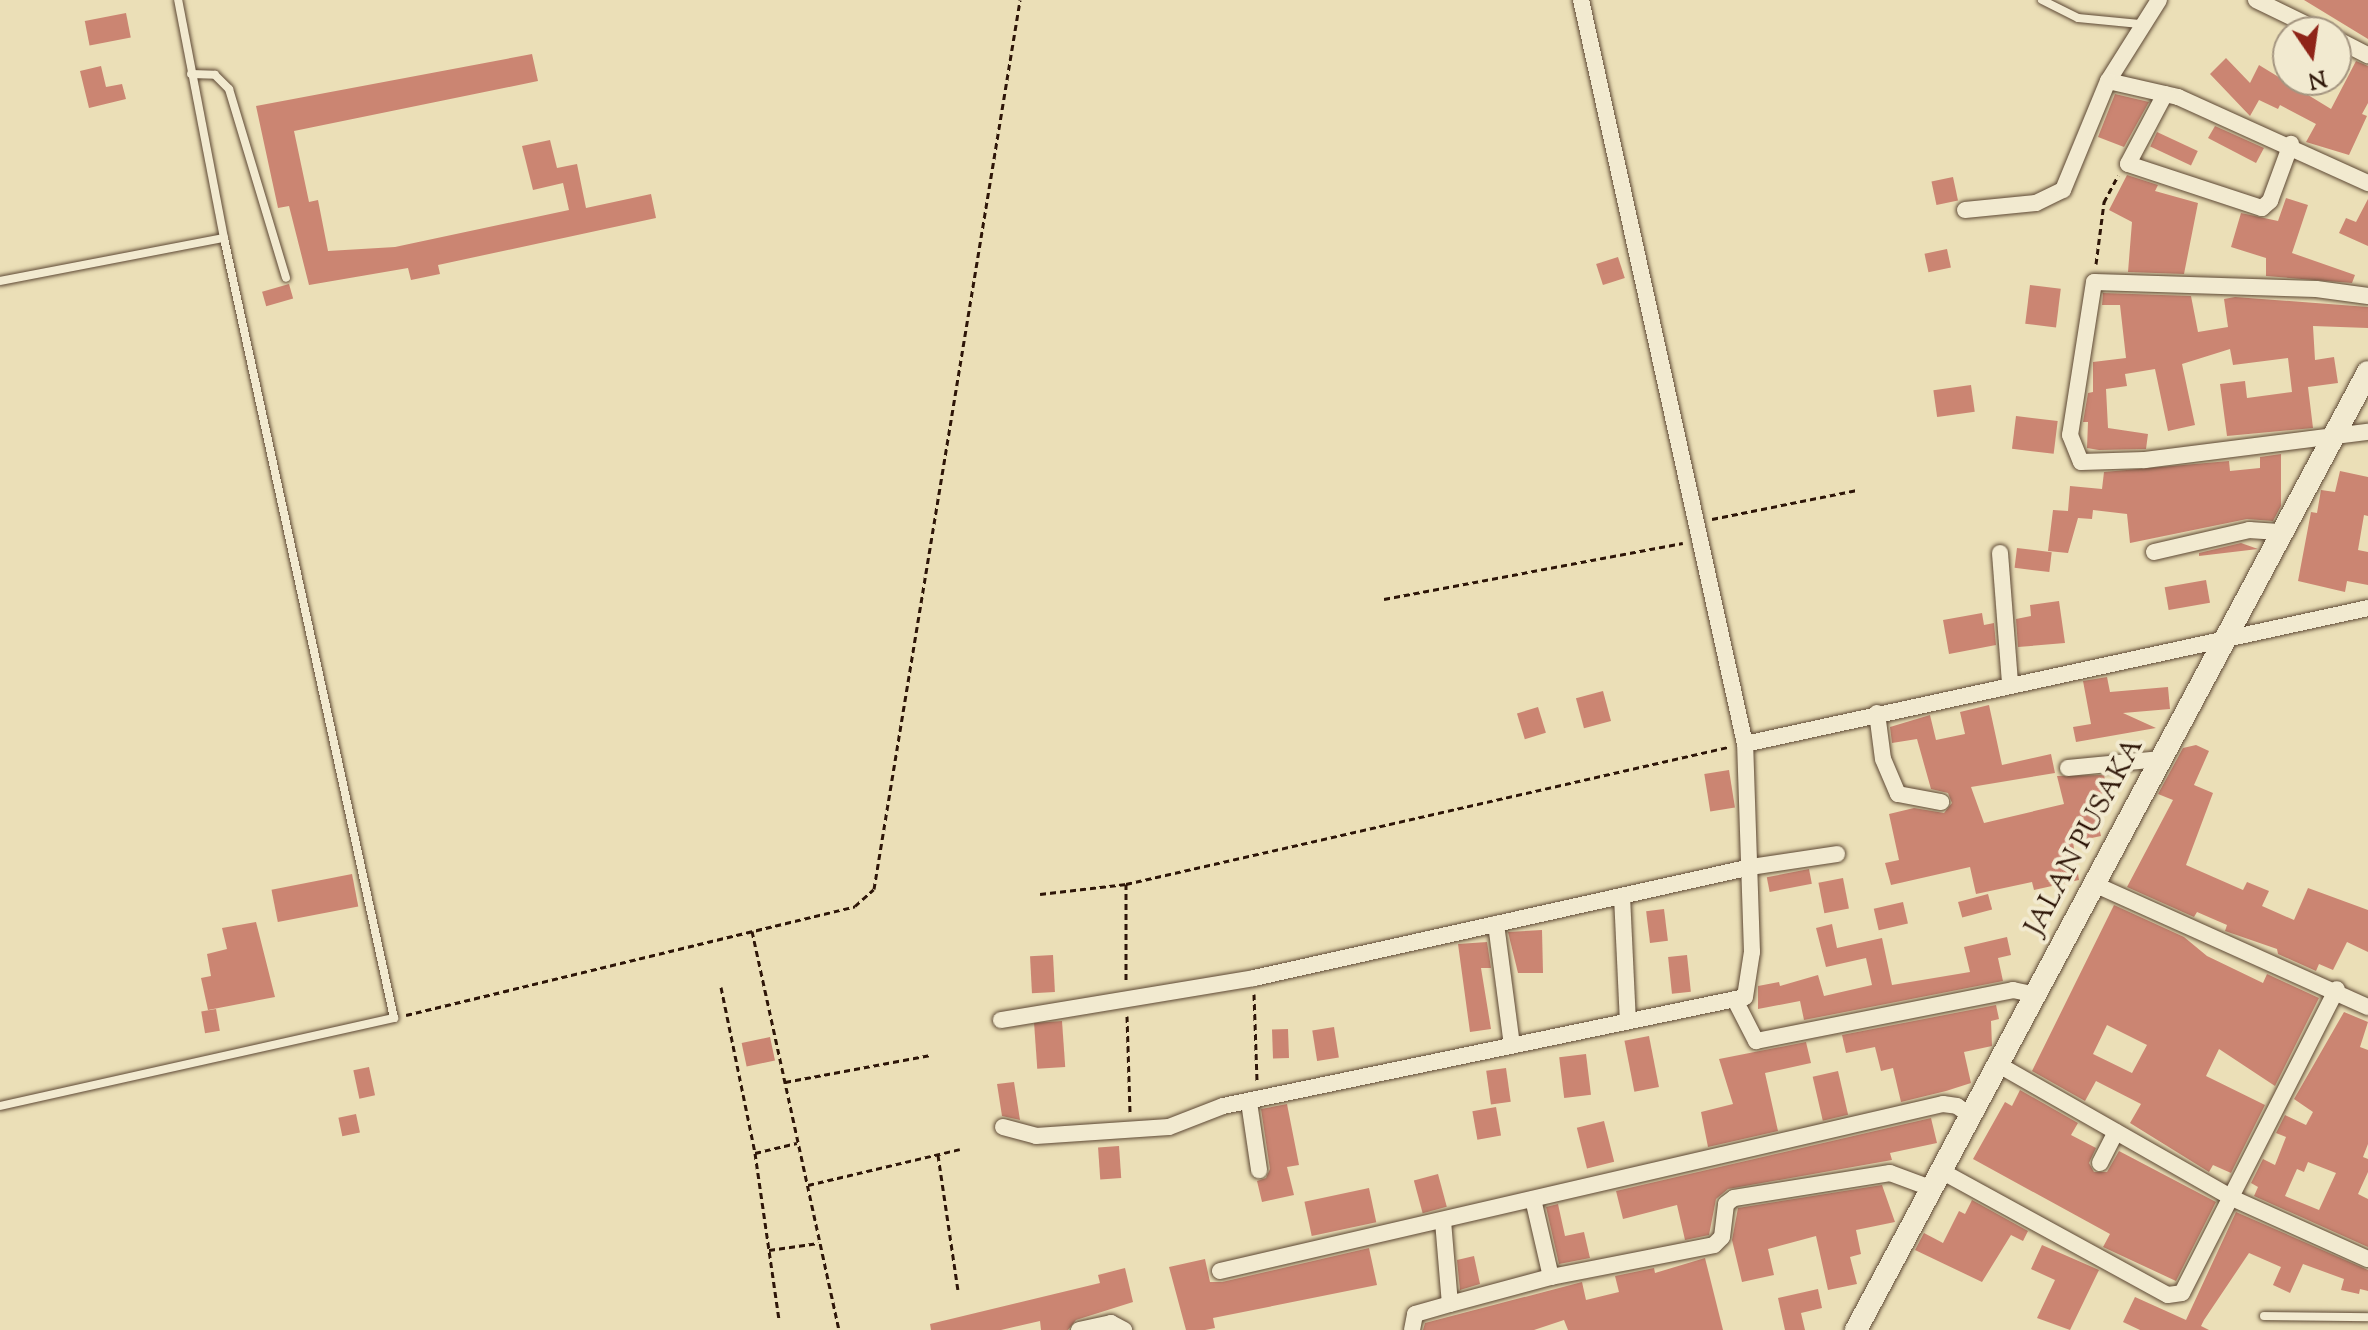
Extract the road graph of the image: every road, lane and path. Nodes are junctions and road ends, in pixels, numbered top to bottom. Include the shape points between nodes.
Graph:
1 (178, 0) edge
2 (1020, 0) edge
3 (1581, 0) edge
4 (2042, 0) edge
5 (2159, 0) edge
6 (2256, 0) edge
7 (2289, 16) edge
8 (2140, 24) junction
9 (191, 74) junction
10 (2108, 81) junction
11 (2165, 94) junction
12 (2291, 144) junction
13 (2128, 164) junction
14 (2368, 183) edge
15 (1965, 210) dead end
16 (224, 238) junction
17 (286, 278) dead end
18 (0, 281) edge
19 (2094, 282) junction
20 (2368, 296) edge
21 (2368, 372) edge
22 (2368, 432) edge
23 (2332, 437) junction
24 (1857, 490) dead end
25 (1696, 522) junction
26 (2279, 532) junction
27 (1700, 540) junction
28 (2154, 552) dead end
29 (2000, 553) dead end
30 (1384, 599) dead end
31 (2368, 608) edge
32 (2224, 638) junction
33 (2010, 683) junction
34 (1877, 713) junction
35 (1745, 744) junction
36 (2159, 759) junction
37 (2068, 768) dead end
38 (1941, 802) dead end
39 (1837, 854) dead end
40 (1751, 867) junction
41 (2094, 884) junction
42 (1040, 894) dead end
43 (1622, 896) junction
44 (1496, 924) junction
45 (752, 930) junction
46 (1254, 978) junction
47 (721, 987) dead end
48 (2337, 989) junction
49 (2036, 995) junction
50 (1736, 1002) junction
51 (2368, 1007) edge
52 (394, 1018) junction
53 (1001, 1020) dead end
54 (1628, 1021) junction
55 (1512, 1045) junction
56 (931, 1055) dead end
57 (1999, 1065) junction
58 (784, 1082) junction
59 (1253, 1101) junction
60 (0, 1106) edge
61 (1972, 1117) junction
62 (1003, 1127) dead end
63 (2116, 1132) junction
64 (797, 1143) junction
65 (960, 1149) dead end
66 (755, 1153) junction
67 (938, 1154) junction
68 (2100, 1163) dead end
69 (1259, 1170) dead end
70 (1938, 1181) junction
71 (806, 1185) junction
72 (2232, 1198) junction
73 (1533, 1199) junction
74 (1443, 1221) junction
75 (819, 1243) junction
76 (769, 1250) junction
77 (2368, 1259) edge
78 (1220, 1271) dead end
79 (1551, 1277) junction
80 (958, 1290) dead end
81 (1450, 1304) junction
82 (2264, 1316) dead end
83 (2368, 1317) edge
84 (779, 1319) dead end
85 (839, 1330) edge
86 (1079, 1330) edge
87 (1124, 1330) edge
88 (1412, 1330) edge
89 (1856, 1330) edge

1 - 9 lane
2 - 45 path via 874,889 855,906
3 - 25 street
4 - 8 lane via 2078,18
5 - 8 street
6 - 7 street
8 - 10 street
9 - 16 lane
9 - 17 lane via 215,75 229,89
10 - 11 street
10 - 15 street via 2063,190 2036,203
11 - 12 street
11 - 13 street
12 - 13 street via 2270,201 2262,208
12 - 14 street
13 - 19 path via 2104,202
16 - 18 lane
16 - 52 lane
19 - 20 street via 2316,289
19 - 23 street via 2070,435 2081,462 2145,460
21 - 23 street, JALAN PUSAKA
22 - 23 street
23 - 26 street, JALAN PUSAKA
24 - 25 path
25 - 27 street
26 - 28 street via 2249,530
26 - 32 street, JALAN PUSAKA
27 - 30 path
27 - 35 street
29 - 33 street
31 - 32 street
32 - 33 street
32 - 36 street, JALAN PUSAKA
33 - 34 street
34 - 35 street
34 - 38 street via 1883,759 1898,794
35 - 40 street
35 - 42 path via 1126,884
36 - 37 street
36 - 41 street, JALAN PUSAKA
39 - 40 street
40 - 43 street
40 - 50 street via 1751,964 1745,997
41 - 48 street
41 - 49 street, JALAN PUSAKA
43 - 44 street
43 - 54 street
44 - 46 street
44 - 55 street
45 - 52 path
45 - 58 path
46 - 53 street
46 - 59 path
47 - 66 path
48 - 51 street
48 - 72 street
49 - 50 street via 2013,990 1756,1041
49 - 57 street, JALAN PUSAKA
50 - 54 street
52 - 60 lane
54 - 55 street
55 - 59 street
56 - 58 path
57 - 61 street, JALAN PUSAKA
57 - 63 street
58 - 64 path
59 - 62 street via 1148,1130 1036,1136
59 - 69 street
61 - 70 street, JALAN PUSAKA
61 - 73 street via 1943,1104
63 - 68 street
63 - 72 street
64 - 66 path
64 - 71 path
65 - 67 path
66 - 76 path
67 - 71 path
67 - 80 path
70 - 72 street via 2168,1295 2186,1288
70 - 79 street via 1890,1173 1734,1198 1726,1204 1722,1237 1714,1245
70 - 89 street, JALAN PUSAKA
71 - 75 path
72 - 77 street
73 - 74 street
73 - 79 street
74 - 78 street
74 - 81 street
75 - 76 path
75 - 85 path
76 - 84 path
79 - 81 street
81 - 88 street via 1415,1314
82 - 83 lane
86 - 87 street via 1111,1323

